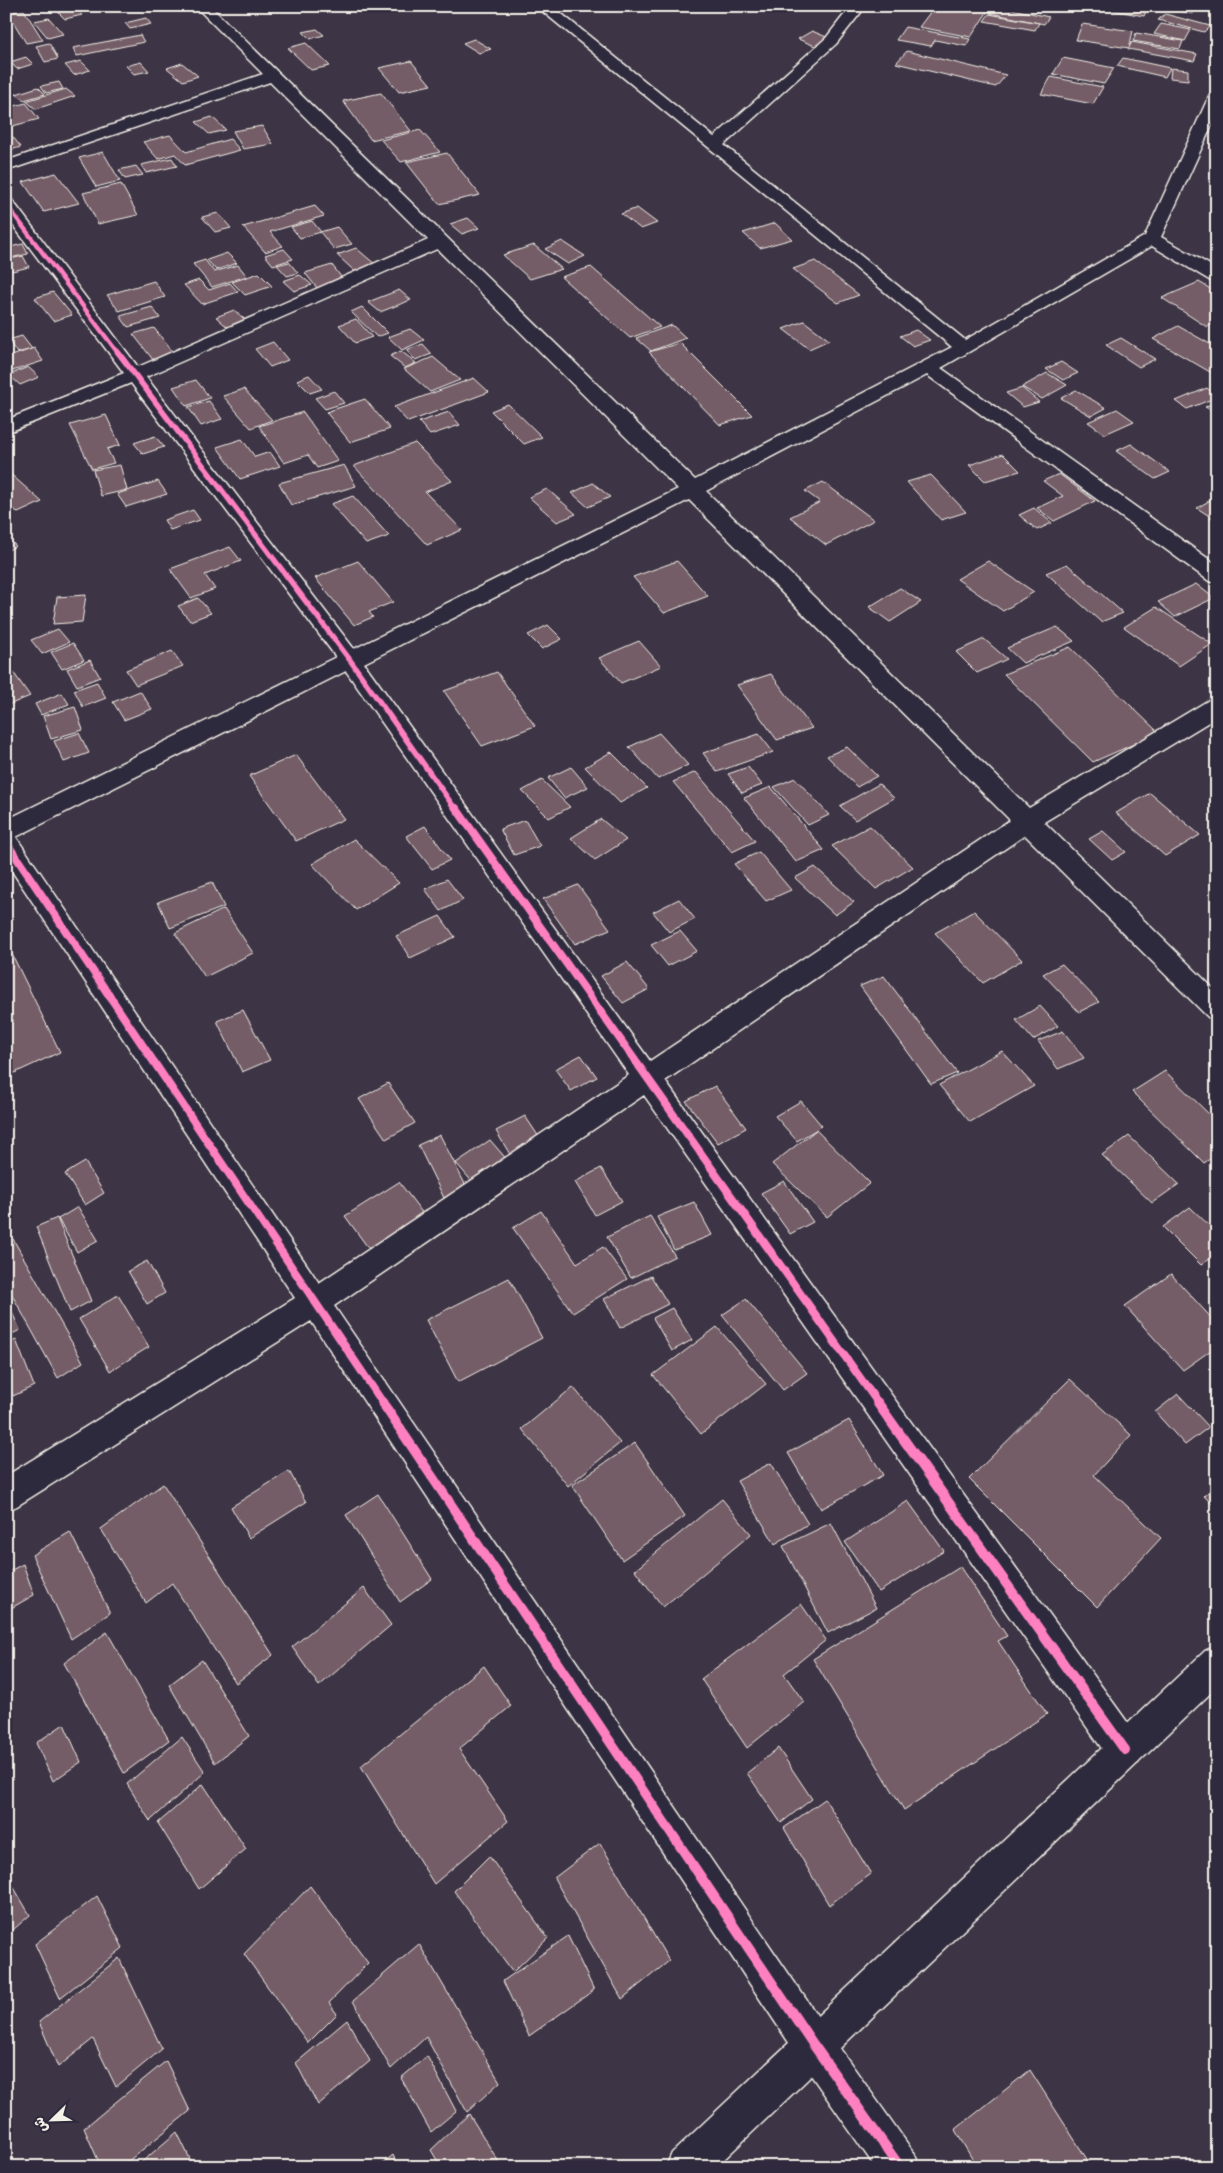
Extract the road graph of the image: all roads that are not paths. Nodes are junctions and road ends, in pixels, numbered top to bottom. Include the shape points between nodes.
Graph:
1 (202, 6) edge
2 (543, 6) edge
3 (860, 6) edge
4 (273, 76) junction
5 (1217, 96) edge
6 (715, 145) junction
7 (6, 166) edge
8 (6, 204) edge
9 (1152, 239) junction
10 (440, 241) junction
11 (1217, 276) edge
12 (964, 348) junction
13 (928, 367) junction
14 (135, 375) junction
15 (6, 427) edge
16 (692, 490) junction
17 (1217, 576) edge
18 (350, 660) junction
19 (1217, 706) edge
20 (1027, 821) junction
21 (6, 831) edge
22 (6, 842) edge
23 (1217, 1009) edge
24 (648, 1077) junction
25 (315, 1302) junction
26 (6, 1495) edge
27 (1217, 1663) edge
28 (1125, 1750) junction
29 (813, 2044) junction
30 (686, 2167) edge
31 (900, 2167) edge

1 - 4 street
2 - 6 street
3 - 6 street via 831,41
4 - 7 street
4 - 10 street
5 - 9 street
6 - 12 street
8 - 14 street
9 - 11 street
9 - 12 street
10 - 14 street
10 - 16 street
12 - 13 street
13 - 16 street
13 - 17 street
14 - 15 street
14 - 18 street
16 - 18 street
16 - 20 street
18 - 21 street
18 - 24 street
19 - 20 street
20 - 23 street
20 - 24 street
22 - 25 street
24 - 25 street
24 - 28 street
25 - 26 street
25 - 29 street
27 - 28 street
28 - 29 street
29 - 30 street
29 - 31 street

